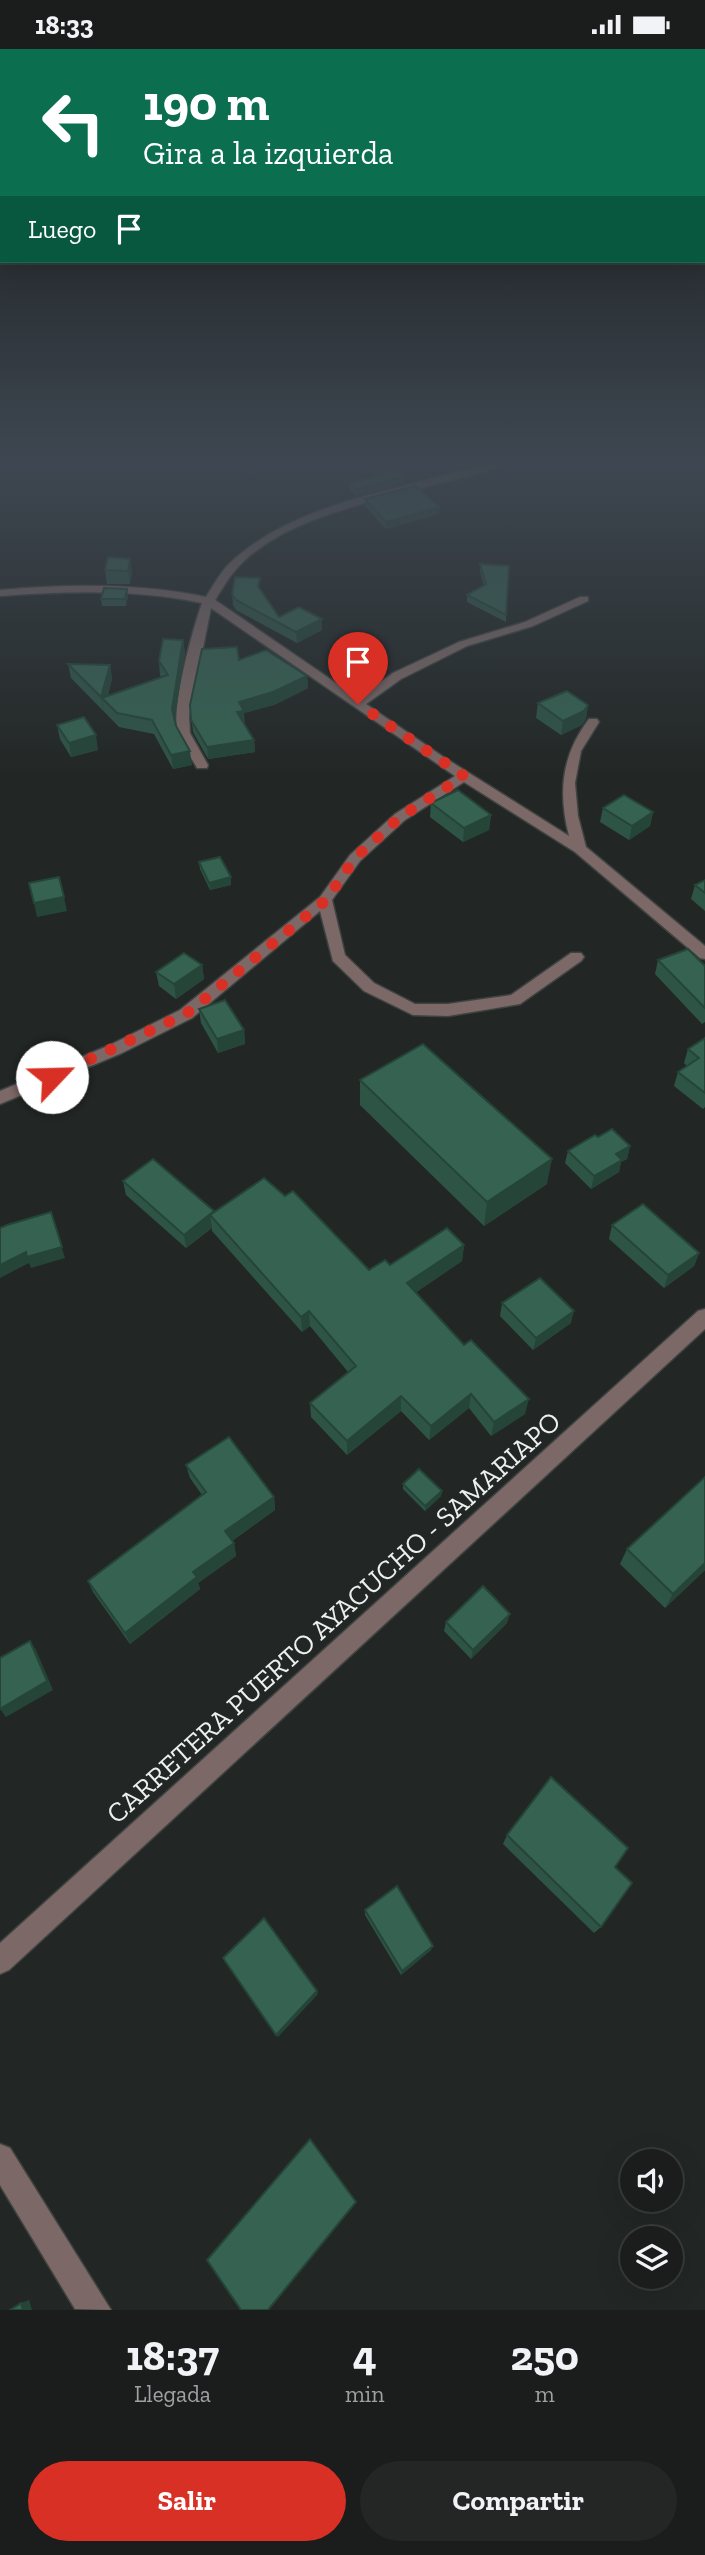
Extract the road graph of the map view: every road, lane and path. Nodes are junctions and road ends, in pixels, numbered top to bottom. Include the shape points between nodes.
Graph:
1 (233, 567) edge
2 (0, 593) edge
3 (584, 599) dead end
4 (209, 601) junction
5 (358, 704) junction
6 (593, 722) dead end
7 (202, 765) dead end
8 (464, 776) junction
9 (580, 849) junction
10 (326, 900) junction
11 (705, 954) edge
12 (576, 957) dead end
13 (0, 1098) edge
14 (705, 1317) edge
15 (0, 1961) edge
16 (0, 2158) edge
17 (96, 2310) edge

1 - 4 street
2 - 4 street via 183,594
3 - 5 street via 529,624 463,645 397,676
4 - 5 street
4 - 7 street via 197,639 183,730
5 - 8 street
6 - 9 street via 579,738 568,772 569,814
8 - 9 street
8 - 10 street via 400,817 355,858
9 - 11 street
10 - 12 street via 338,957 369,987 413,1009 448,1010 515,1000
10 - 13 street via 186,1014
14 - 15 street, CARRETERA PUERTO AYACUCHO - SAMARIAPO
16 - 17 street

